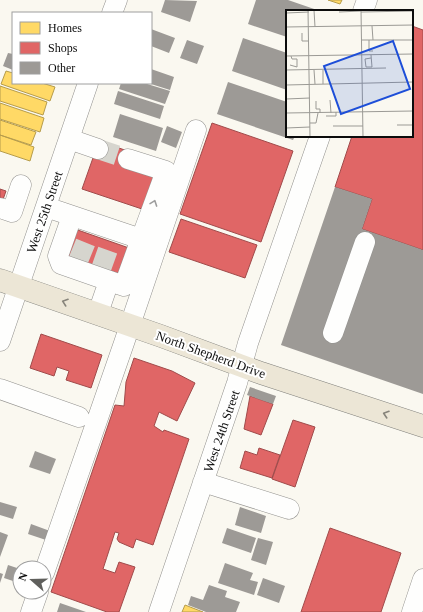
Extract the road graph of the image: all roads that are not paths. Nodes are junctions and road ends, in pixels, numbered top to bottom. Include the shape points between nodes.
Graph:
1 (117, 0) edge
2 (367, 0) edge
3 (363, 10) edge
4 (112, 12) edge
5 (88, 84) edge
6 (196, 130) dead end
7 (320, 137) edge
8 (70, 139) junction
9 (98, 149) tunnel mouth
10 (128, 158) tunnel mouth
11 (21, 185) dead end
12 (46, 207) junction
13 (0, 208) edge
14 (72, 216) junction
15 (141, 239) junction
16 (365, 242) dead end
17 (103, 276) junction
18 (9, 283) edge
19 (98, 314) junction
20 (130, 325) junction
21 (333, 332) dead end
22 (0, 341) edge
23 (241, 365) junction
24 (0, 389) edge
25 (79, 416) dead end
26 (423, 426) edge
27 (204, 482) junction
28 (289, 509) dead end
29 (49, 560) edge
30 (423, 579) edge
31 (35, 600) edge
32 (31, 612) edge
33 (159, 612) edge
34 (412, 612) edge

1 - 4 street
2 - 3 street
5 - 8 street, West 25th Street
6 - 20 street
7 - 23 street, West 24th Street
8 - 9 street
8 - 12 street, West 25th Street
15 -> 10 street via 166,171
11 - 13 street via 12,212
12 - 14 street
12 - 18 street, West 25th Street
14 - 15 street via 91,228 113,236
14 - 17 street via 58,256 61,264 77,265
15 - 17 street via 124,286
16 - 21 street
17 - 19 street
19 -> 18 main road, North Shepherd Drive
18 - 22 street, West 25th Street
19 - 20 main road, North Shepherd Drive
20 - 23 main road, North Shepherd Drive
20 - 29 street
26 -> 23 main road, North Shepherd Drive
23 - 27 street, West 24th Street
24 - 25 street
27 - 28 street
27 - 33 street, West 24th Street
30 - 34 street
31 - 32 street

